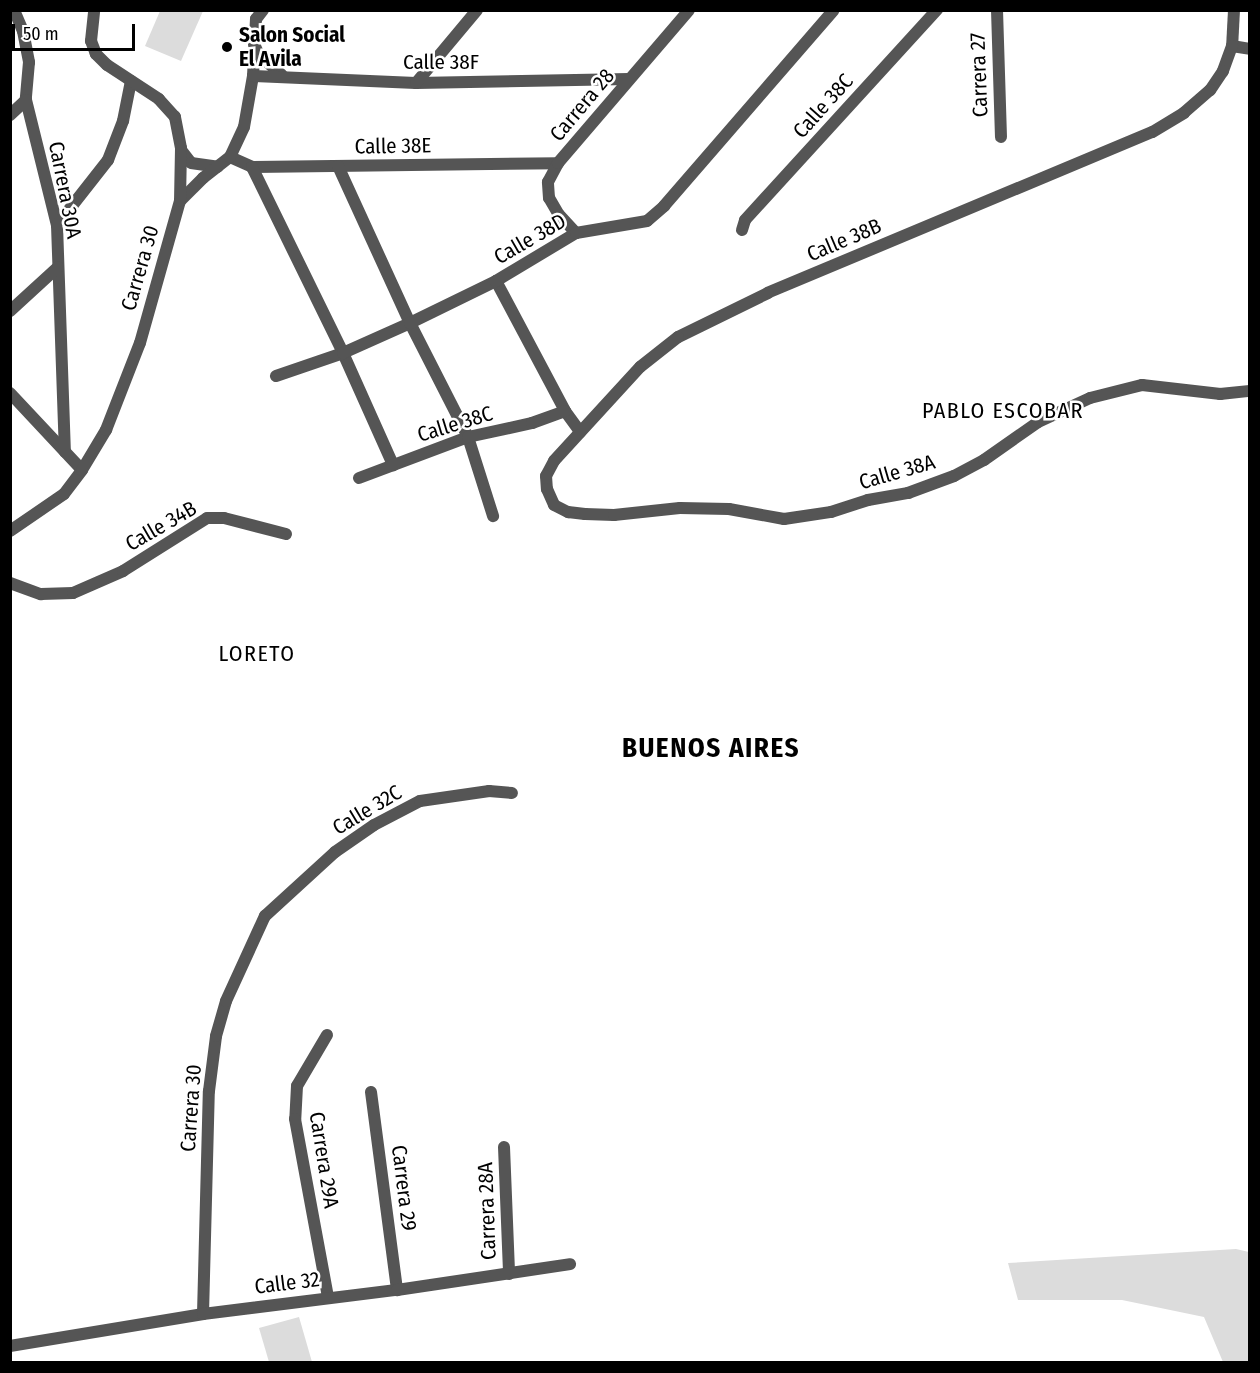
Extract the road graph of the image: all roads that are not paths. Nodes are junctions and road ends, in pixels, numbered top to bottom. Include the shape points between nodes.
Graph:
1 (14, 10) edge
2 (94, 10) edge
3 (263, 10) edge
4 (477, 10) edge
5 (689, 10) edge
6 (834, 10) edge
7 (937, 10) edge
8 (997, 10) edge
9 (1234, 10) edge
10 (254, 44) junction
11 (1233, 46) junction
12 (1250, 49) edge
13 (282, 75) junction
14 (253, 76) junction
15 (629, 79) junction
16 (416, 83) junction
17 (135, 84) junction
18 (26, 100) junction
19 (10, 115) edge
20 (1001, 137) dead end
21 (180, 148) junction
22 (230, 158) junction
23 (558, 163) junction
24 (338, 166) junction
25 (218, 167) junction
26 (252, 167) junction
27 (180, 201) junction
28 (57, 225) junction
29 (742, 230) dead end
30 (576, 232) junction
31 (58, 267) junction
32 (496, 281) junction
33 (10, 311) edge
34 (410, 323) junction
35 (343, 353) junction
36 (276, 375) dead end
37 (1250, 392) edge
38 (10, 393) edge
39 (565, 411) junction
40 (580, 432) junction
41 (468, 437) junction
42 (65, 452) junction
43 (393, 465) junction
44 (82, 470) junction
45 (359, 478) dead end
46 (547, 489) joint
47 (494, 516) dead end
48 (10, 531) edge
49 (286, 534) dead end
50 (10, 583) edge
51 (512, 793) dead end
52 (265, 916) joint
53 (327, 1035) dead end
54 (372, 1092) dead end
55 (504, 1147) dead end
56 (570, 1263) dead end
57 (509, 1274) junction
58 (397, 1290) junction
59 (328, 1297) junction
60 (203, 1314) junction
61 (10, 1346) edge

1 - 18 street, Carrera 30A via 23,31 28,62
2 - 17 street, Carrera 30 via 91,41 96,54
3 - 10 street via 256,19
4 - 16 street
5 - 15 street, Carrera 28
6 - 30 street, Calle 38D via 647,221
7 - 29 street, Calle 38C via 745,220
8 - 20 street, Carrera 27
9 - 11 street
10 - 13 street
10 - 14 street
11 - 12 street
11 - 40 street, Calle 38B via 1210,90 1184,113 1152,132 768,293 678,337 640,367
13 - 14 street, Calle 38F
13 - 16 street, Calle 38F
14 - 22 street via 244,127
15 - 16 street, Calle 38F
15 - 23 street, Carrera 28
17 - 21 street, Carrera 30 via 168,107 175,117
17 - 28 street via 108,160
18 - 19 street
18 - 28 street, Carrera 30A
21 - 25 street via 191,163
21 - 27 street, Carrera 30
22 - 25 street
22 - 26 street, Calle 38E
23 - 24 street, Calle 38E
23 - 30 street, Carrera 28 via 548,182 549,198
24 - 26 street, Calle 38E
24 - 34 street
25 - 27 street
26 - 35 street
27 - 44 street, Carrera 30 via 140,343 106,430
28 - 31 street, Carrera 30A
30 - 32 street, Calle 38D
31 - 33 street
31 - 42 street, Carrera 30A
32 - 34 street, Calle 38D
32 - 39 street
34 - 35 street, Calle 38D
34 - 41 street
35 - 36 street, Calle 38D
35 - 43 street
37 - 46 street, Calle 38A via 1220,394 1142,385 1090,398 1046,417 954,476 908,493 784,519 729,509 680,508 614,515 568,512 554,505
38 - 42 street
39 - 40 street
39 - 41 street, Calle 38C via 532,423
40 - 46 street, Calle 38B via 554,461 546,476
41 - 43 street, Calle 38C
41 - 47 street
42 - 44 street
43 - 45 street, Calle 38C
44 - 48 street, Carrera 30 via 64,494
49 - 50 street, Calle 34B via 224,518 207,518 123,571 73,593 41,594
51 - 52 street, Calle 32C via 420,801 374,825 335,852
52 - 60 street, Carrera 30 via 226,1001 216,1036 209,1091
53 - 59 street, Carrera 29A via 297,1086 295,1119
54 - 58 street, Carrera 29
55 - 57 street, Carrera 28A
56 - 57 street, Calle 32
57 - 58 street, Calle 32
58 - 59 street, Calle 32
59 - 60 street, Calle 32
60 - 61 street, Calle 32

